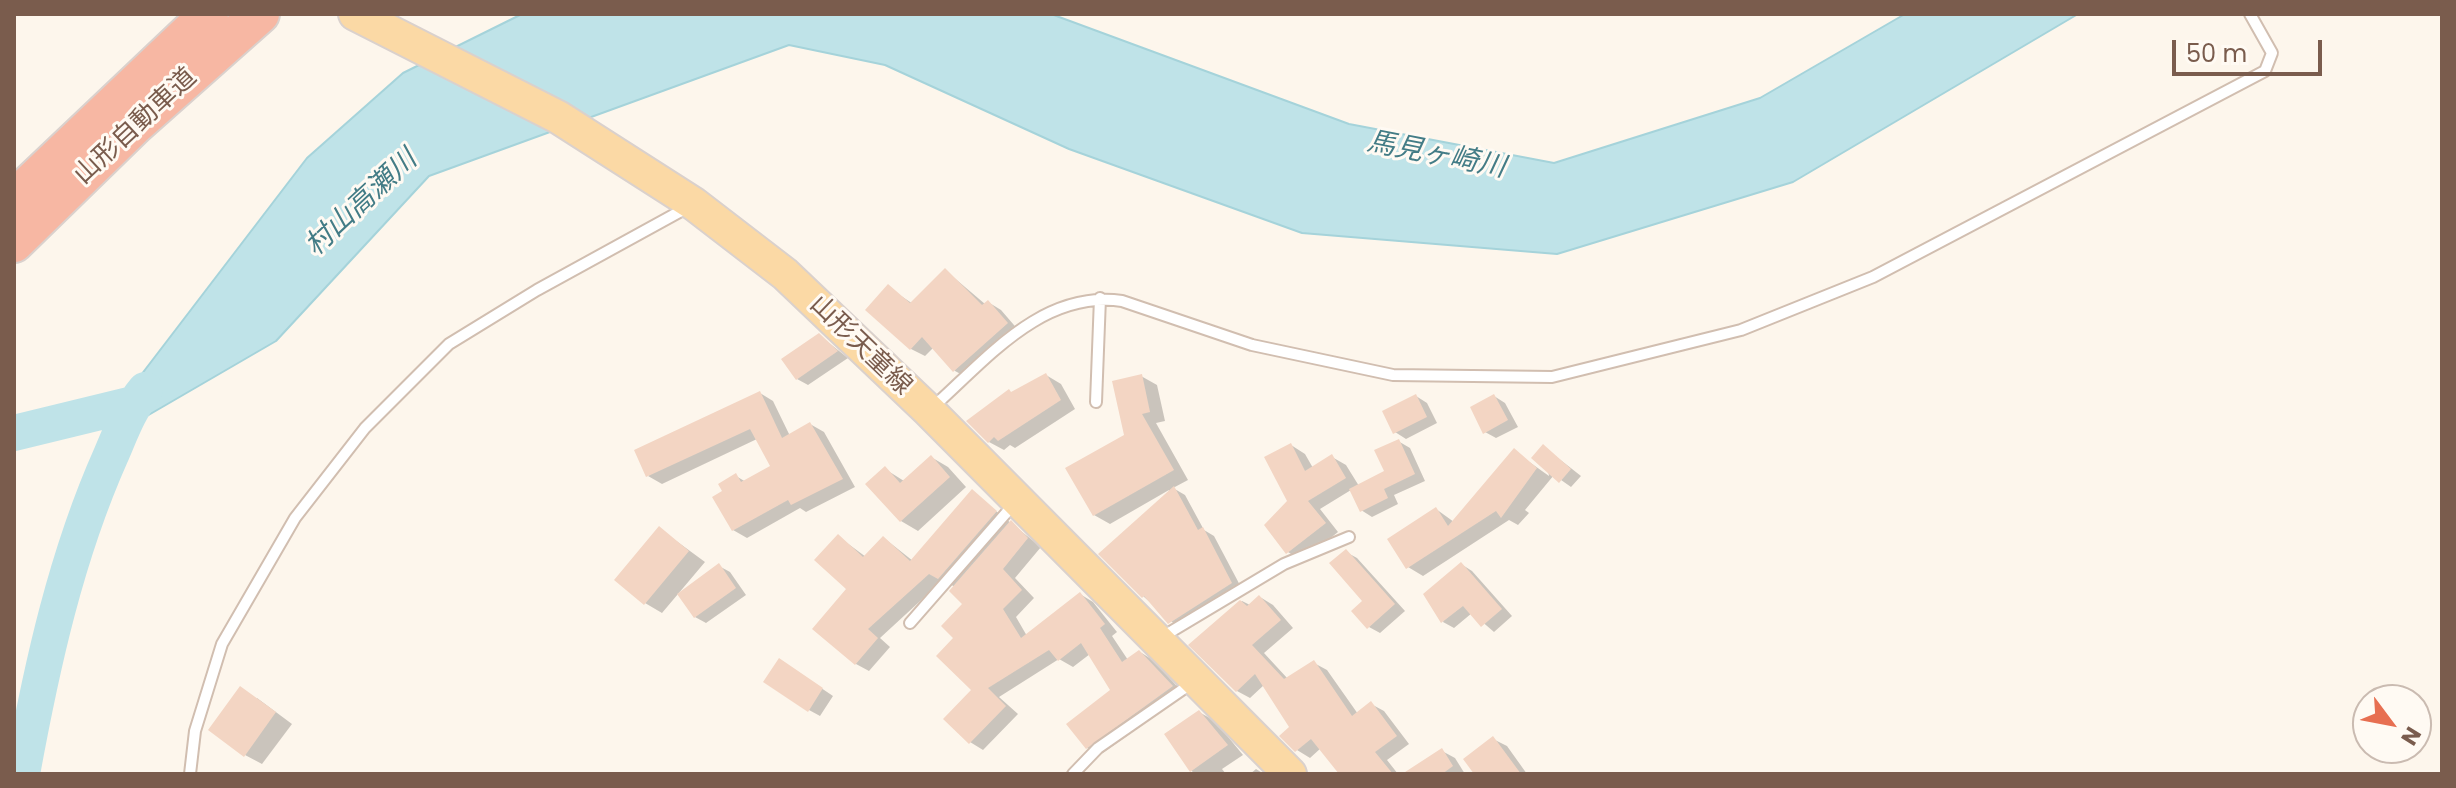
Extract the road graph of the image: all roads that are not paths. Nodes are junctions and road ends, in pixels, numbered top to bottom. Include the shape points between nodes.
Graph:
1 (209, 14) edge
2 (260, 14) edge
3 (355, 14) edge
4 (2250, 14) edge
5 (14, 199) edge
6 (694, 204) junction
7 (14, 243) edge
8 (1100, 298) junction
9 (1096, 402) dead end
10 (929, 411) junction
11 (1016, 501) junction
12 (1349, 537) dead end
13 (910, 623) dead end
14 (1157, 640) junction
15 (1197, 679) junction
16 (190, 774) edge
17 (1073, 774) edge
18 (1290, 774) edge

1 - 5 highway, 山形自動車道
2 - 7 highway, 山形自動車道
3 - 6 main road, 山形天童線 via 558,117
4 - 8 lane via 2272,53 2265,71 1873,277 1741,330 1552,377 1393,375 1252,345
6 - 10 main road, 山形天童線 via 785,274
6 - 16 lane via 449,344 365,428 295,518 222,644 195,731
8 - 9 lane
8 - 10 lane via 1049,311
10 - 11 main road, 山形天童線
11 - 13 lane
11 - 14 main road, 山形天童線
12 - 14 lane via 1284,564
14 - 15 main road, 山形天童線
15 - 17 lane via 1098,748
15 - 18 main road, 山形天童線

